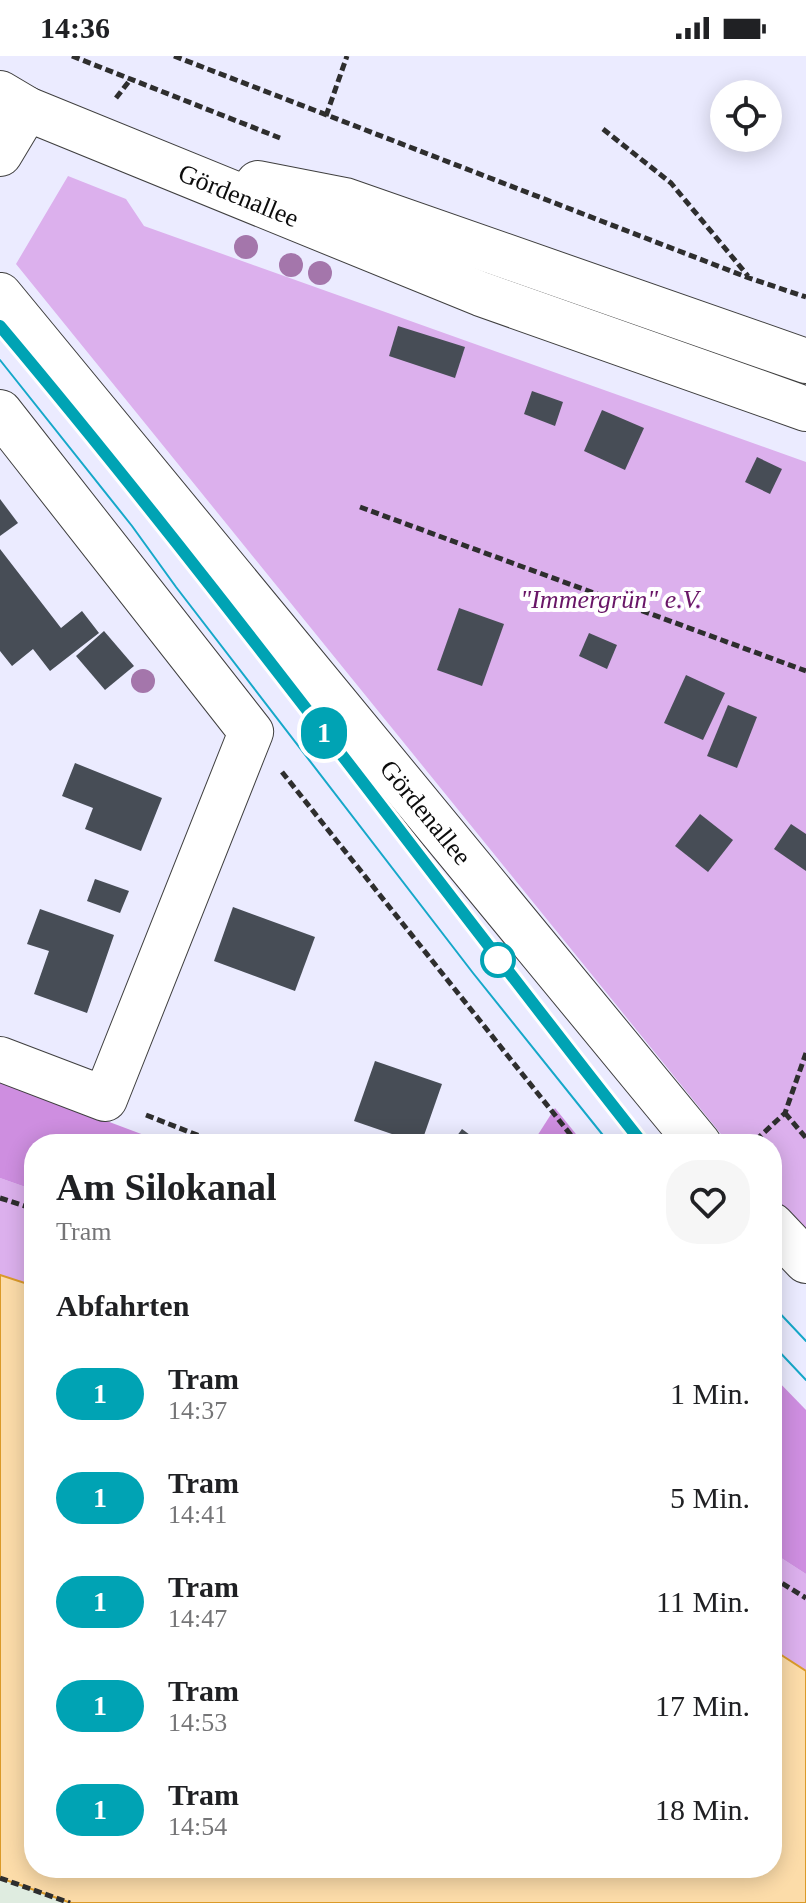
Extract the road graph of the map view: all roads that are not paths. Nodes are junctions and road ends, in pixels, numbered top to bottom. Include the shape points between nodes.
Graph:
1 (13, 101) edge
2 (0, 154) edge
3 (165, 166) junction
4 (0, 295) edge
5 (806, 361) edge
6 (806, 409) edge
7 (0, 412) edge
8 (0, 1059) edge
9 (692, 1134) edge
10 (782, 1236) edge
11 (806, 1261) edge

1 - 2 street
1 - 3 street, Gördenallee
3 - 5 street, Gördenallee via 345,200
3 - 6 street, Gördenallee via 481,294
4 - 9 street, Gördenallee
7 - 8 street via 251,732 105,1099
10 - 11 street

